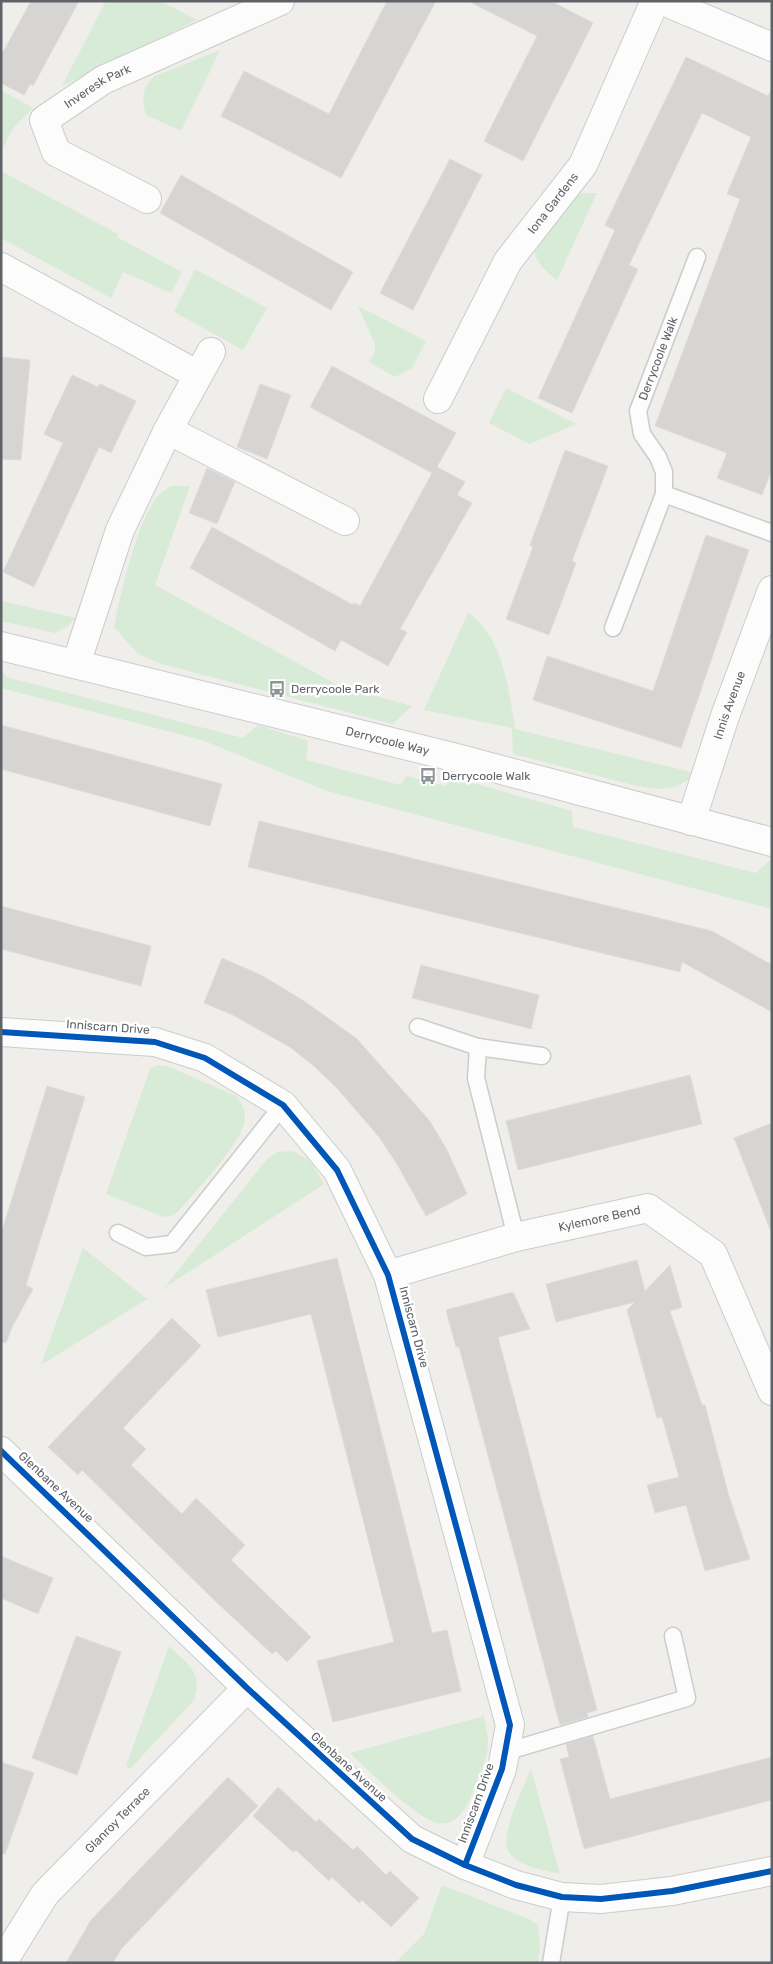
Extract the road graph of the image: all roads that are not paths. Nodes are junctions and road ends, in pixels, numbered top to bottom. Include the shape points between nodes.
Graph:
1 (280, 1) edge
2 (655, 1) edge
3 (663, 1) edge
4 (772, 47) edge
5 (147, 199) dead end
6 (697, 257) dead end
7 (1, 267) edge
8 (438, 399) dead end
9 (168, 430) junction
10 (664, 494) junction
11 (345, 521) dead end
12 (772, 533) edge
13 (772, 590) edge
14 (613, 628) dead end
15 (1, 646) edge
16 (76, 664) junction
17 (691, 821) junction
18 (772, 842) edge
19 (418, 1027) dead end
20 (1, 1032) edge
21 (478, 1047) junction
22 (542, 1056) dead end
23 (283, 1105) junction
24 (118, 1233) dead end
25 (516, 1237) junction
26 (388, 1275) junction
27 (772, 1391) edge
28 (1, 1451) edge
29 (673, 1636) dead end
30 (247, 1688) junction
31 (505, 1752) junction
32 (465, 1865) junction
33 (772, 1871) edge
34 (562, 1897) junction
35 (2, 1963) edge
36 (551, 1963) edge

1 - 5 street, Inveresk Park via 103,80 44,120 56,152
2 - 8 street, Iona Gardens via 583,165 508,261
3 - 4 street
6 - 10 lane, Derrycoole Walk via 638,411 642,434 664,472
7 - 9 street via 205,364
9 - 11 street
9 - 16 street via 120,530
10 - 12 lane
10 - 14 lane, Derrycoole Walk
13 - 17 street, Innis Avenue via 725,716
15 - 16 street, Derrycoole Way
16 - 17 street, Derrycoole Way via 453,757
17 - 18 street, Derrycoole Way
19 - 21 lane
20 - 23 street, Inniscarn Drive via 155,1042 206,1058
21 - 22 lane
21 - 25 lane via 476,1078
23 - 24 lane via 172,1244 146,1247
23 - 26 street, Inniscarn Drive via 337,1170
25 - 26 street, Kylemore Bend
25 - 27 street, Kylemore Bend via 648,1208 713,1254
26 - 31 street, Inniscarn Drive via 510,1725
28 - 30 street, Glenbane Avenue
29 - 31 lane via 687,1698
30 - 32 street, Glenbane Avenue via 412,1839
30 - 35 street, Glanroy Terrace via 45,1894
31 - 32 street, Inniscarn Drive via 502,1770
32 - 34 street, Glenbane Avenue via 516,1885
33 - 34 street, Glenbane Avenue via 672,1891 601,1899
34 - 36 lane

